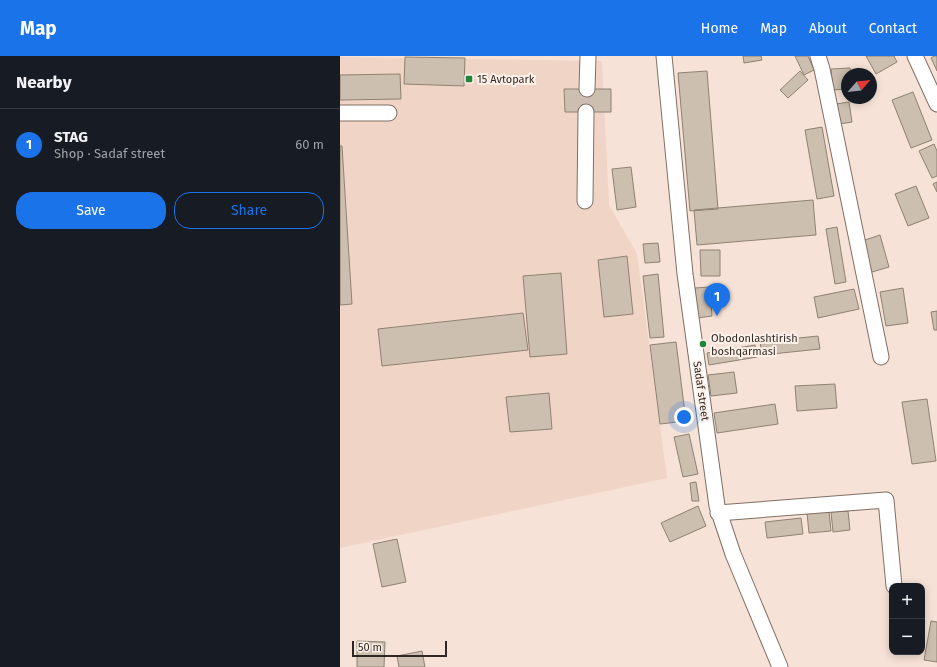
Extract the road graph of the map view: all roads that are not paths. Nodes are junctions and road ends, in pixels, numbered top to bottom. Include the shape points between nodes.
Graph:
1 (588, 56) edge
2 (664, 56) edge
3 (818, 56) edge
4 (915, 56) edge
5 (587, 89) tunnel mouth
6 (937, 104) edge
7 (586, 112) tunnel mouth
8 (340, 113) edge
9 (389, 114) dead end
10 (585, 201) dead end
11 (881, 357) dead end
12 (718, 513) junction
13 (894, 583) edge
14 (780, 667) edge

1 - 5 street
2 - 12 street, Sadaf street via 685,274
3 - 11 street
4 - 6 street
7 - 10 street
8 - 9 street
12 - 13 street via 886,500
12 - 14 street, Sadaf street

